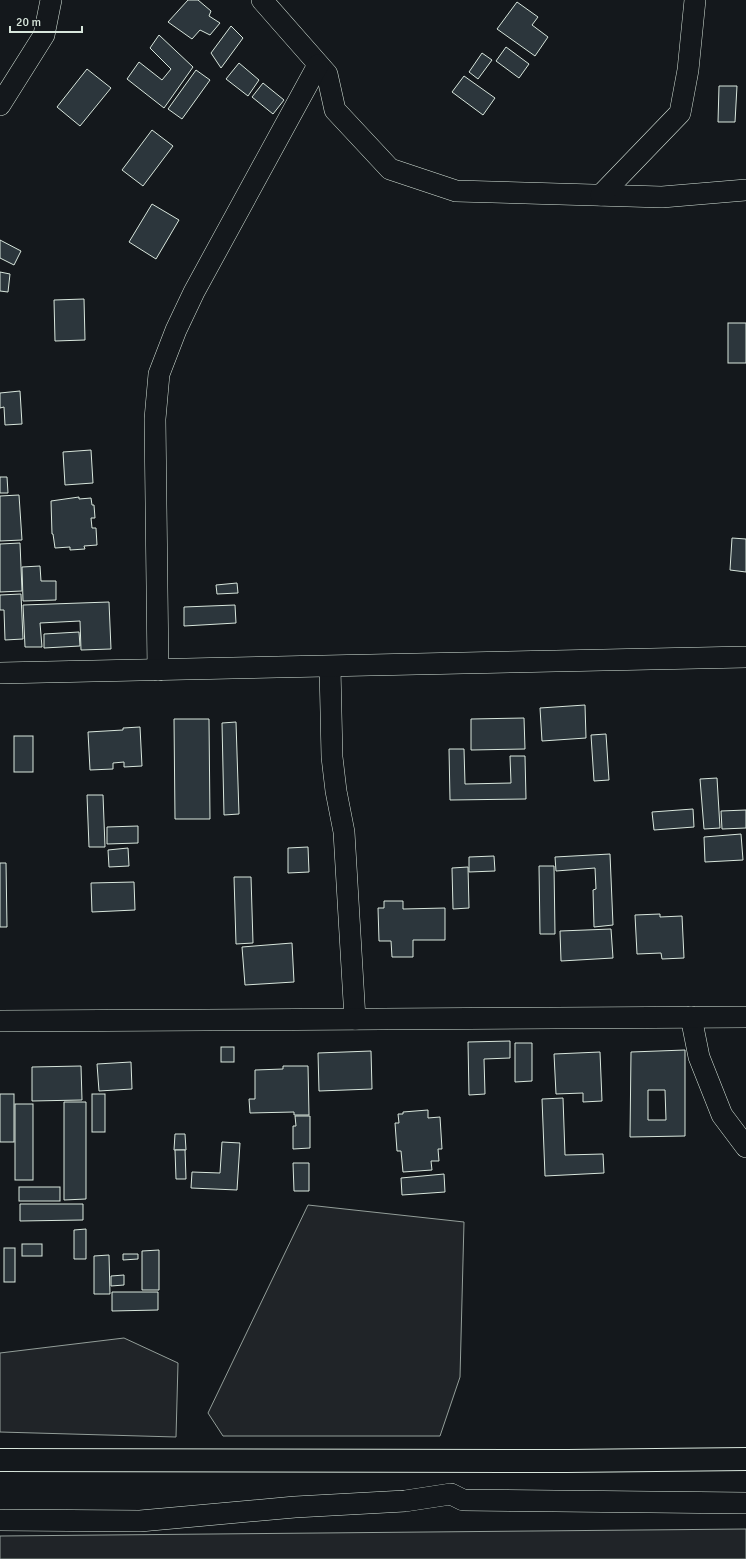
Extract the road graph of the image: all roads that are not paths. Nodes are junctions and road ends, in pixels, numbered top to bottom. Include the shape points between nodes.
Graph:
1 (51, 0) edge
2 (262, 0) edge
3 (695, 0) edge
4 (318, 64) junction
5 (0, 105) edge
6 (746, 190) edge
7 (601, 195) junction
8 (746, 657) edge
9 (330, 667) junction
10 (158, 670) junction
11 (0, 673) edge
12 (691, 1017) junction
13 (746, 1017) edge
14 (355, 1019) junction
15 (0, 1021) edge
16 (746, 1147) edge
17 (746, 1459) edge
18 (0, 1460) edge
19 (746, 1503) edge
20 (0, 1520) edge

1 - 5 street via 44,35
2 - 4 street
3 - 7 street via 688,70 680,113
4 - 7 street via 327,74 335,110 390,169 456,191
4 - 10 street via 194,292 176,330 160,374 155,426
6 - 7 street via 662,196
8 - 9 street
9 - 10 street
9 - 14 street via 332,757 344,832
10 - 11 street
12 - 13 street
12 - 14 street
12 - 16 street via 699,1057 722,1115
14 - 15 street
17 - 18 highway
19 - 20 street via 463,1500 451,1494 405,1501 295,1507 140,1521

